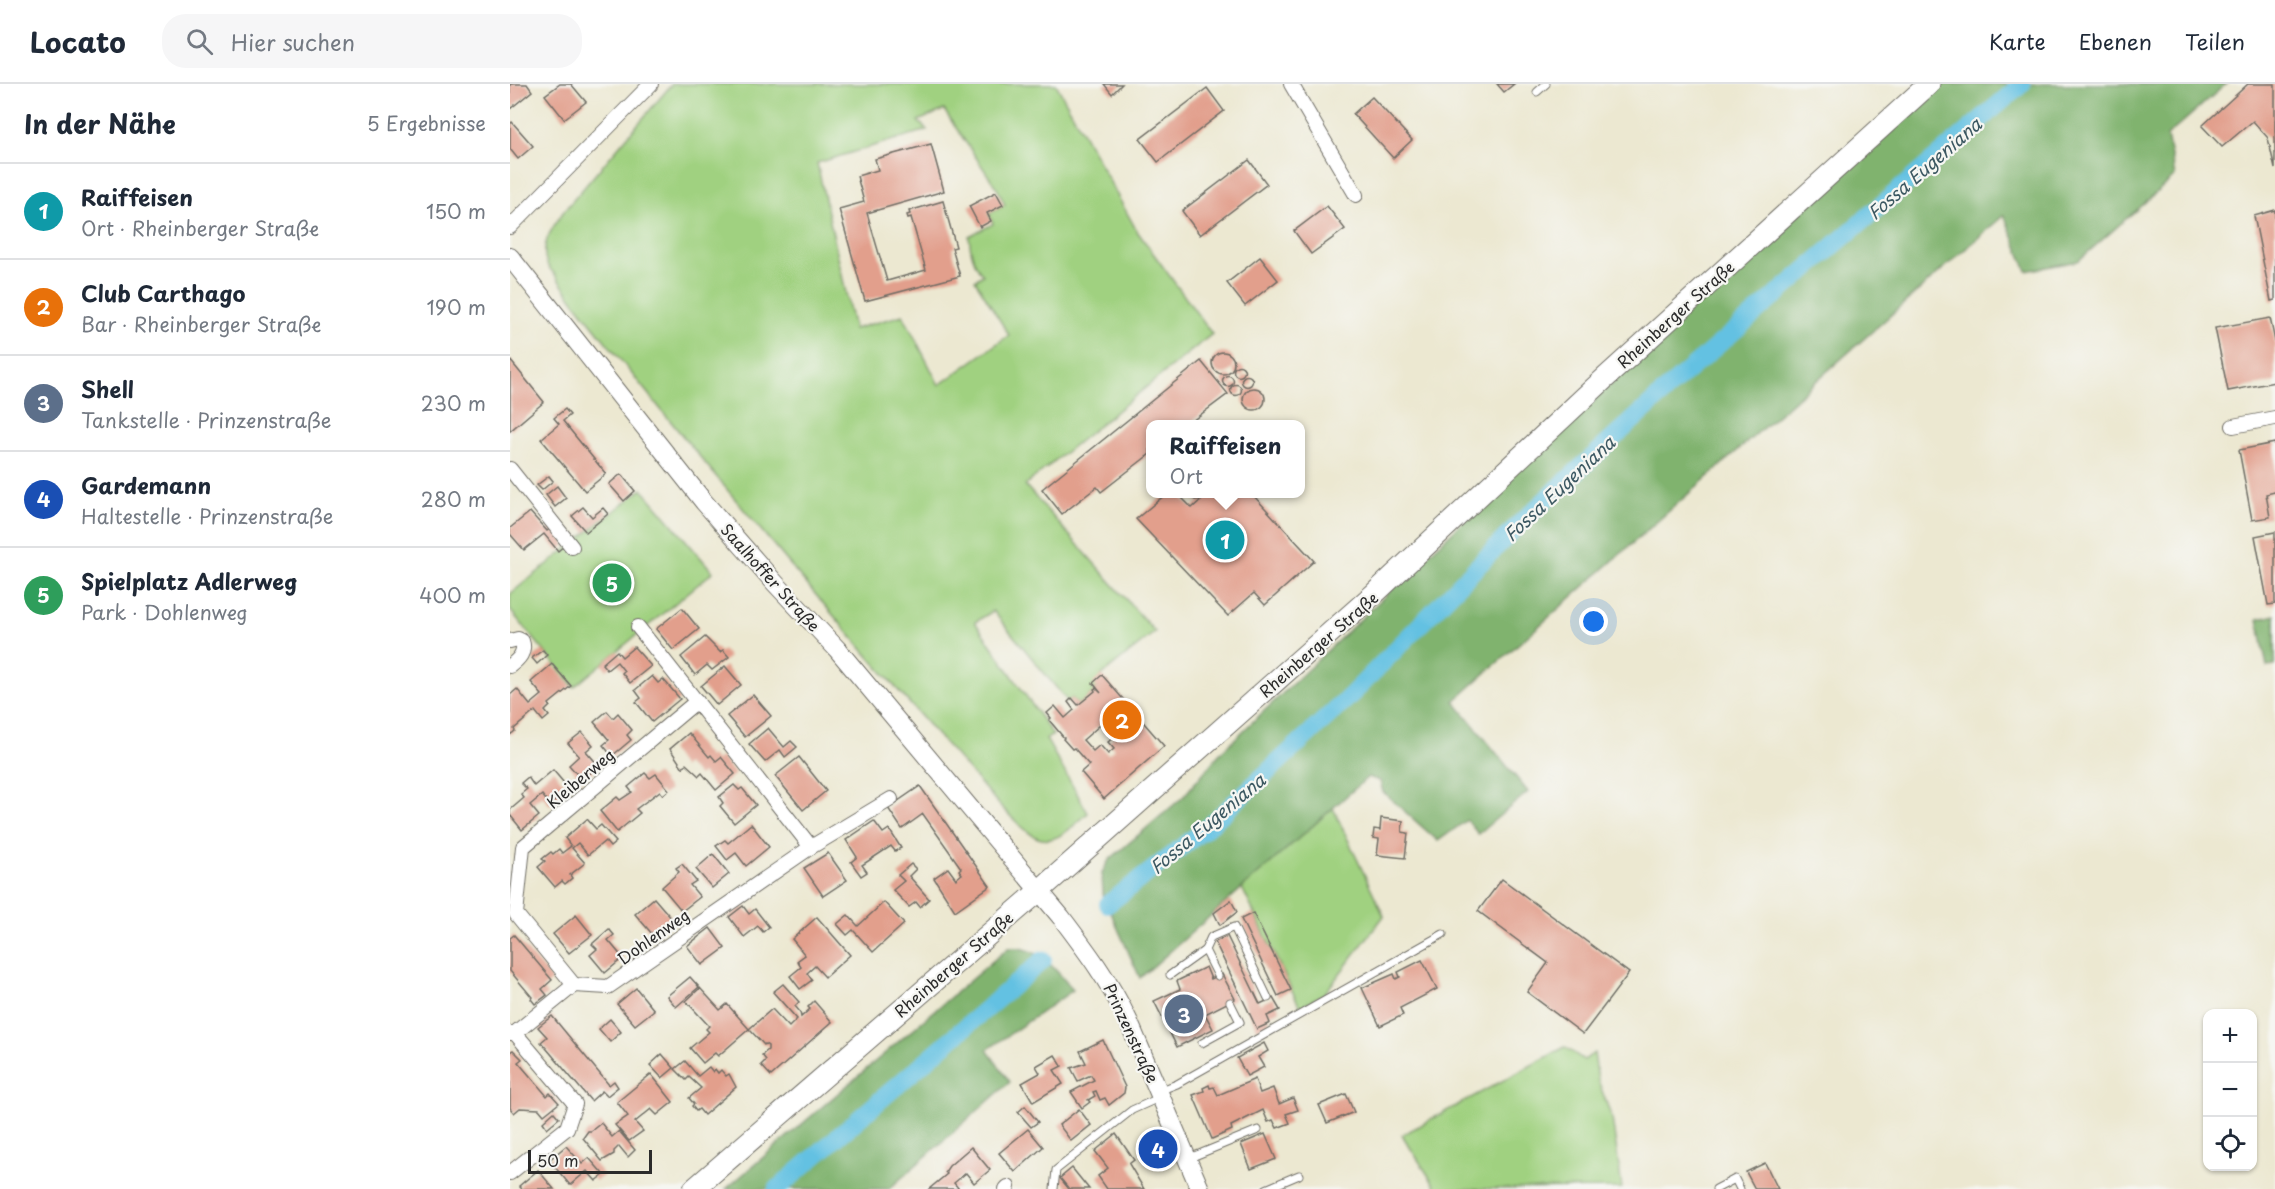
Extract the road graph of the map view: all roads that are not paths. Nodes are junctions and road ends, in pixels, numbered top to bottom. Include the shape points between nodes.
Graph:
1 (651, 84) edge
2 (1292, 84) edge
3 (1546, 84) edge
4 (1929, 84) edge
5 (1538, 92) dead end
6 (1356, 195) dead end
7 (510, 227) edge
8 (510, 257) edge
9 (2275, 418) edge
10 (2233, 426) dead end
11 (510, 469) edge
12 (572, 547) dead end
13 (638, 627) dead end
14 (510, 641) edge
15 (510, 666) edge
16 (697, 701) junction
17 (891, 798) dead end
18 (811, 847) junction
19 (1039, 891) junction
20 (1443, 934) dead end
21 (1205, 950) junction
22 (1170, 975) dead end
23 (1218, 976) dead end
24 (574, 985) junction
25 (1268, 998) dead end
26 (1230, 1002) dead end
27 (513, 1033) edge
28 (1202, 1043) dead end
29 (1160, 1094) junction
30 (1258, 1130) dead end
31 (1188, 1159) junction
32 (510, 1173) edge
33 (1299, 1175) dead end
34 (694, 1189) edge
35 (1054, 1189) edge
36 (1200, 1189) edge
37 (1266, 1189) edge
38 (1716, 1189) edge
39 (1740, 1189) edge

1 - 7 street
2 - 6 street
3 - 5 lane
4 - 19 main road, Rheinberger Straße via 1604,379 1412,561
8 - 19 main road, Saalhoffer Straße via 704,502 837,649
9 - 10 street
11 - 12 street
13 - 16 street
14 - 15 street via 518,639 524,646
16 - 18 street
16 - 24 street, Kleiberweg via 523,847 516,914
17 - 18 street, Dohlenweg
18 - 24 street, Dohlenweg via 608,987
19 - 29 main road, Prinzenstraße via 1118,997
19 - 34 main road, Rheinberger Straße
20 - 29 lane
21 - 22 lane
21 - 23 lane
21 - 25 lane via 1211,938 1234,927
24 - 27 street
26 - 28 lane via 1240,1022
27 - 32 street via 575,1104 567,1128
29 - 31 main road, Prinzenstraße
29 - 35 lane via 1132,1110 1056,1170
30 - 31 lane
31 - 36 main road, Prinzenstraße
33 - 37 lane
38 - 39 lane via 1735,1179

